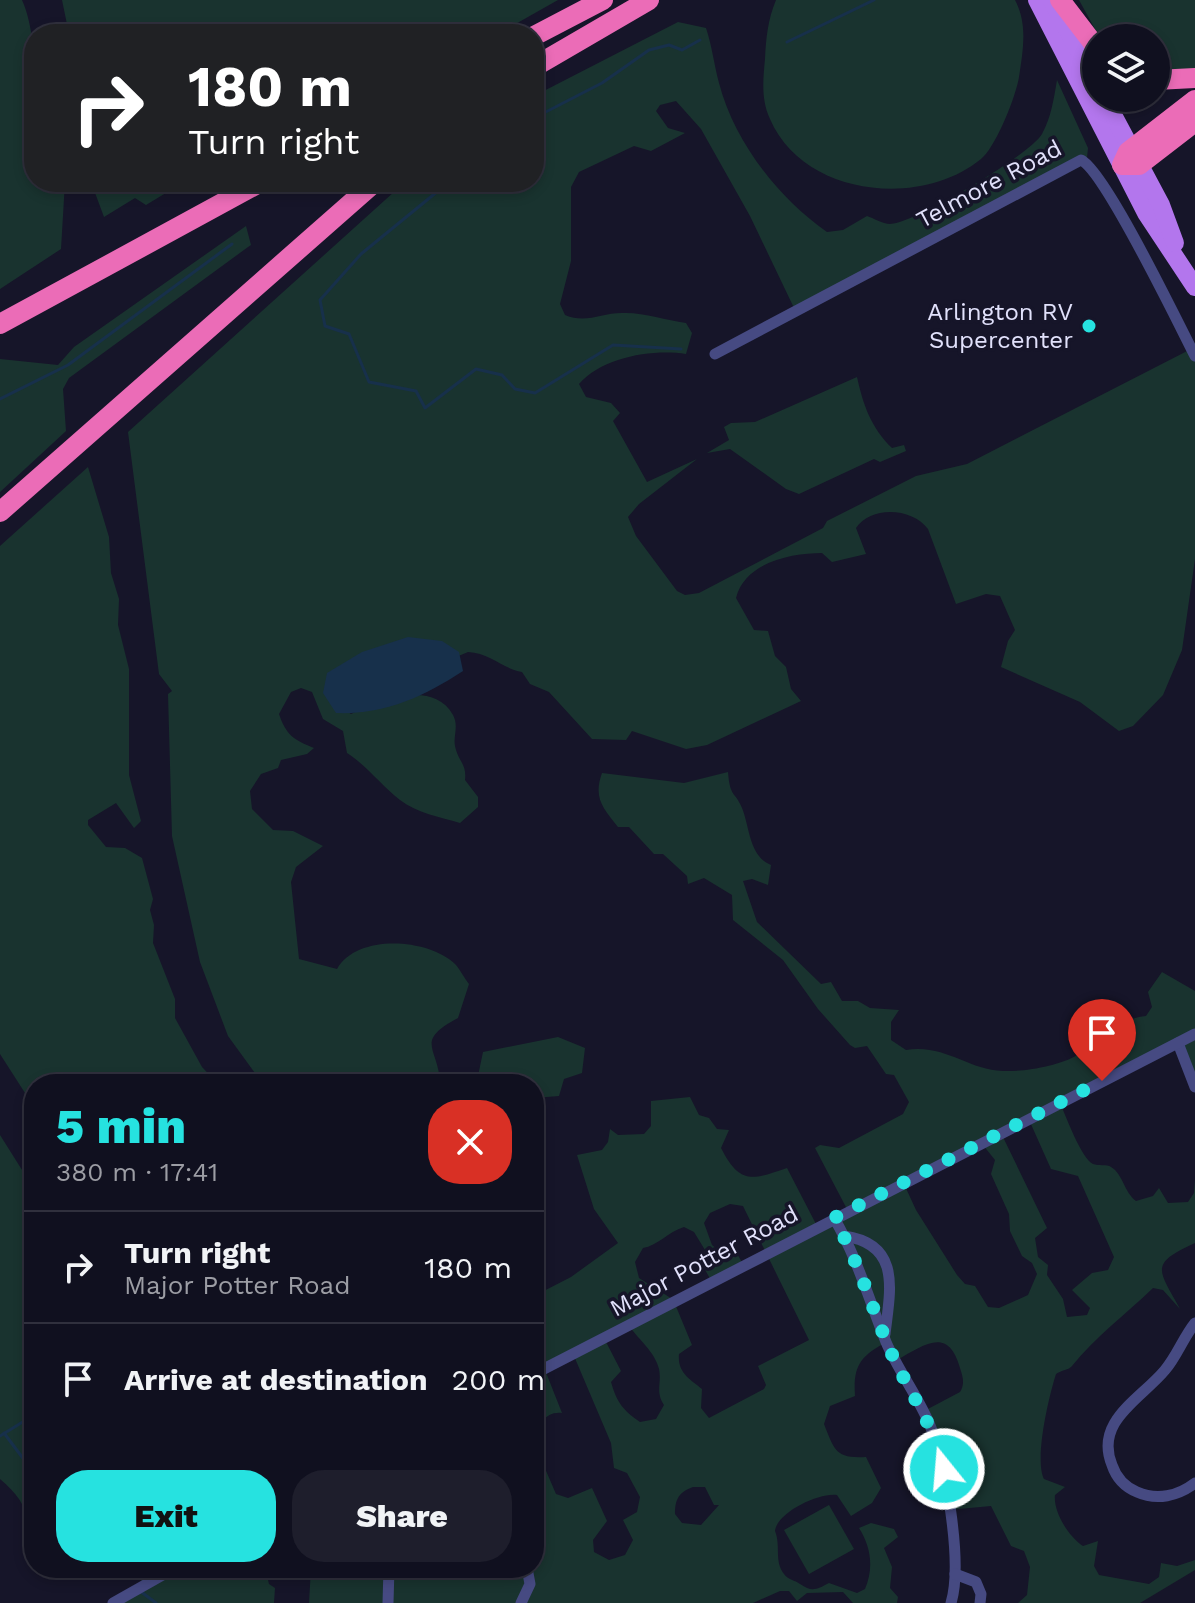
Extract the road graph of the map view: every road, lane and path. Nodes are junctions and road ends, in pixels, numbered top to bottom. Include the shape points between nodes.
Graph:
1 (603, 0) edge
2 (649, 0) edge
3 (1037, 0) edge
4 (1052, 0) edge
5 (1060, 0) edge
6 (1082, 29) edge
7 (544, 31) edge
8 (1082, 57) edge
9 (544, 61) edge
10 (1195, 78) edge
11 (1170, 79) edge
12 (1195, 100) edge
13 (1110, 112) edge
14 (1195, 122) edge
15 (1131, 160) junction
16 (243, 192) edge
17 (364, 192) edge
18 (1195, 287) edge
19 (0, 324) edge
20 (715, 354) dead end
21 (1195, 356) edge
22 (0, 512) edge
23 (1195, 1034) edge
24 (1178, 1043) junction
25 (1192, 1065) edge
26 (1195, 1087) edge
27 (834, 1218) junction
28 (844, 1236) junction
29 (1195, 1323) edge
30 (885, 1338) junction
31 (544, 1369) edge
32 (1195, 1483) edge
33 (955, 1574) junction
34 (157, 1578) edge
35 (389, 1578) edge
36 (529, 1578) edge
37 (113, 1603) edge
38 (388, 1603) edge
39 (521, 1603) edge
40 (951, 1603) edge
41 (980, 1603) edge

1 - 7 highway
2 - 9 highway
3 - 15 main road
4 - 8 main road
5 - 6 highway
10 - 11 highway
12 - 15 highway
13 - 15 main road
14 - 15 highway
15 - 18 main road via 1146,213
16 - 19 highway
17 - 22 highway
20 - 21 street, Telmore Road via 1081,160 1110,198
23 - 24 street, Major Potter Road
24 - 25 street
24 - 27 street, Major Potter Road
25 - 26 street via 1187,1072
27 - 28 street
27 - 31 street, Major Potter Road
28 - 30 street
28 - 30 street via 869,1242 885,1261 891,1297
29 - 32 street via 1173,1361 1117,1416 1108,1448 1119,1478 1138,1493 1163,1497
30 - 33 street via 940,1453
33 - 40 street
33 - 41 street via 976,1582
34 - 37 street
35 - 38 street
36 - 39 street

